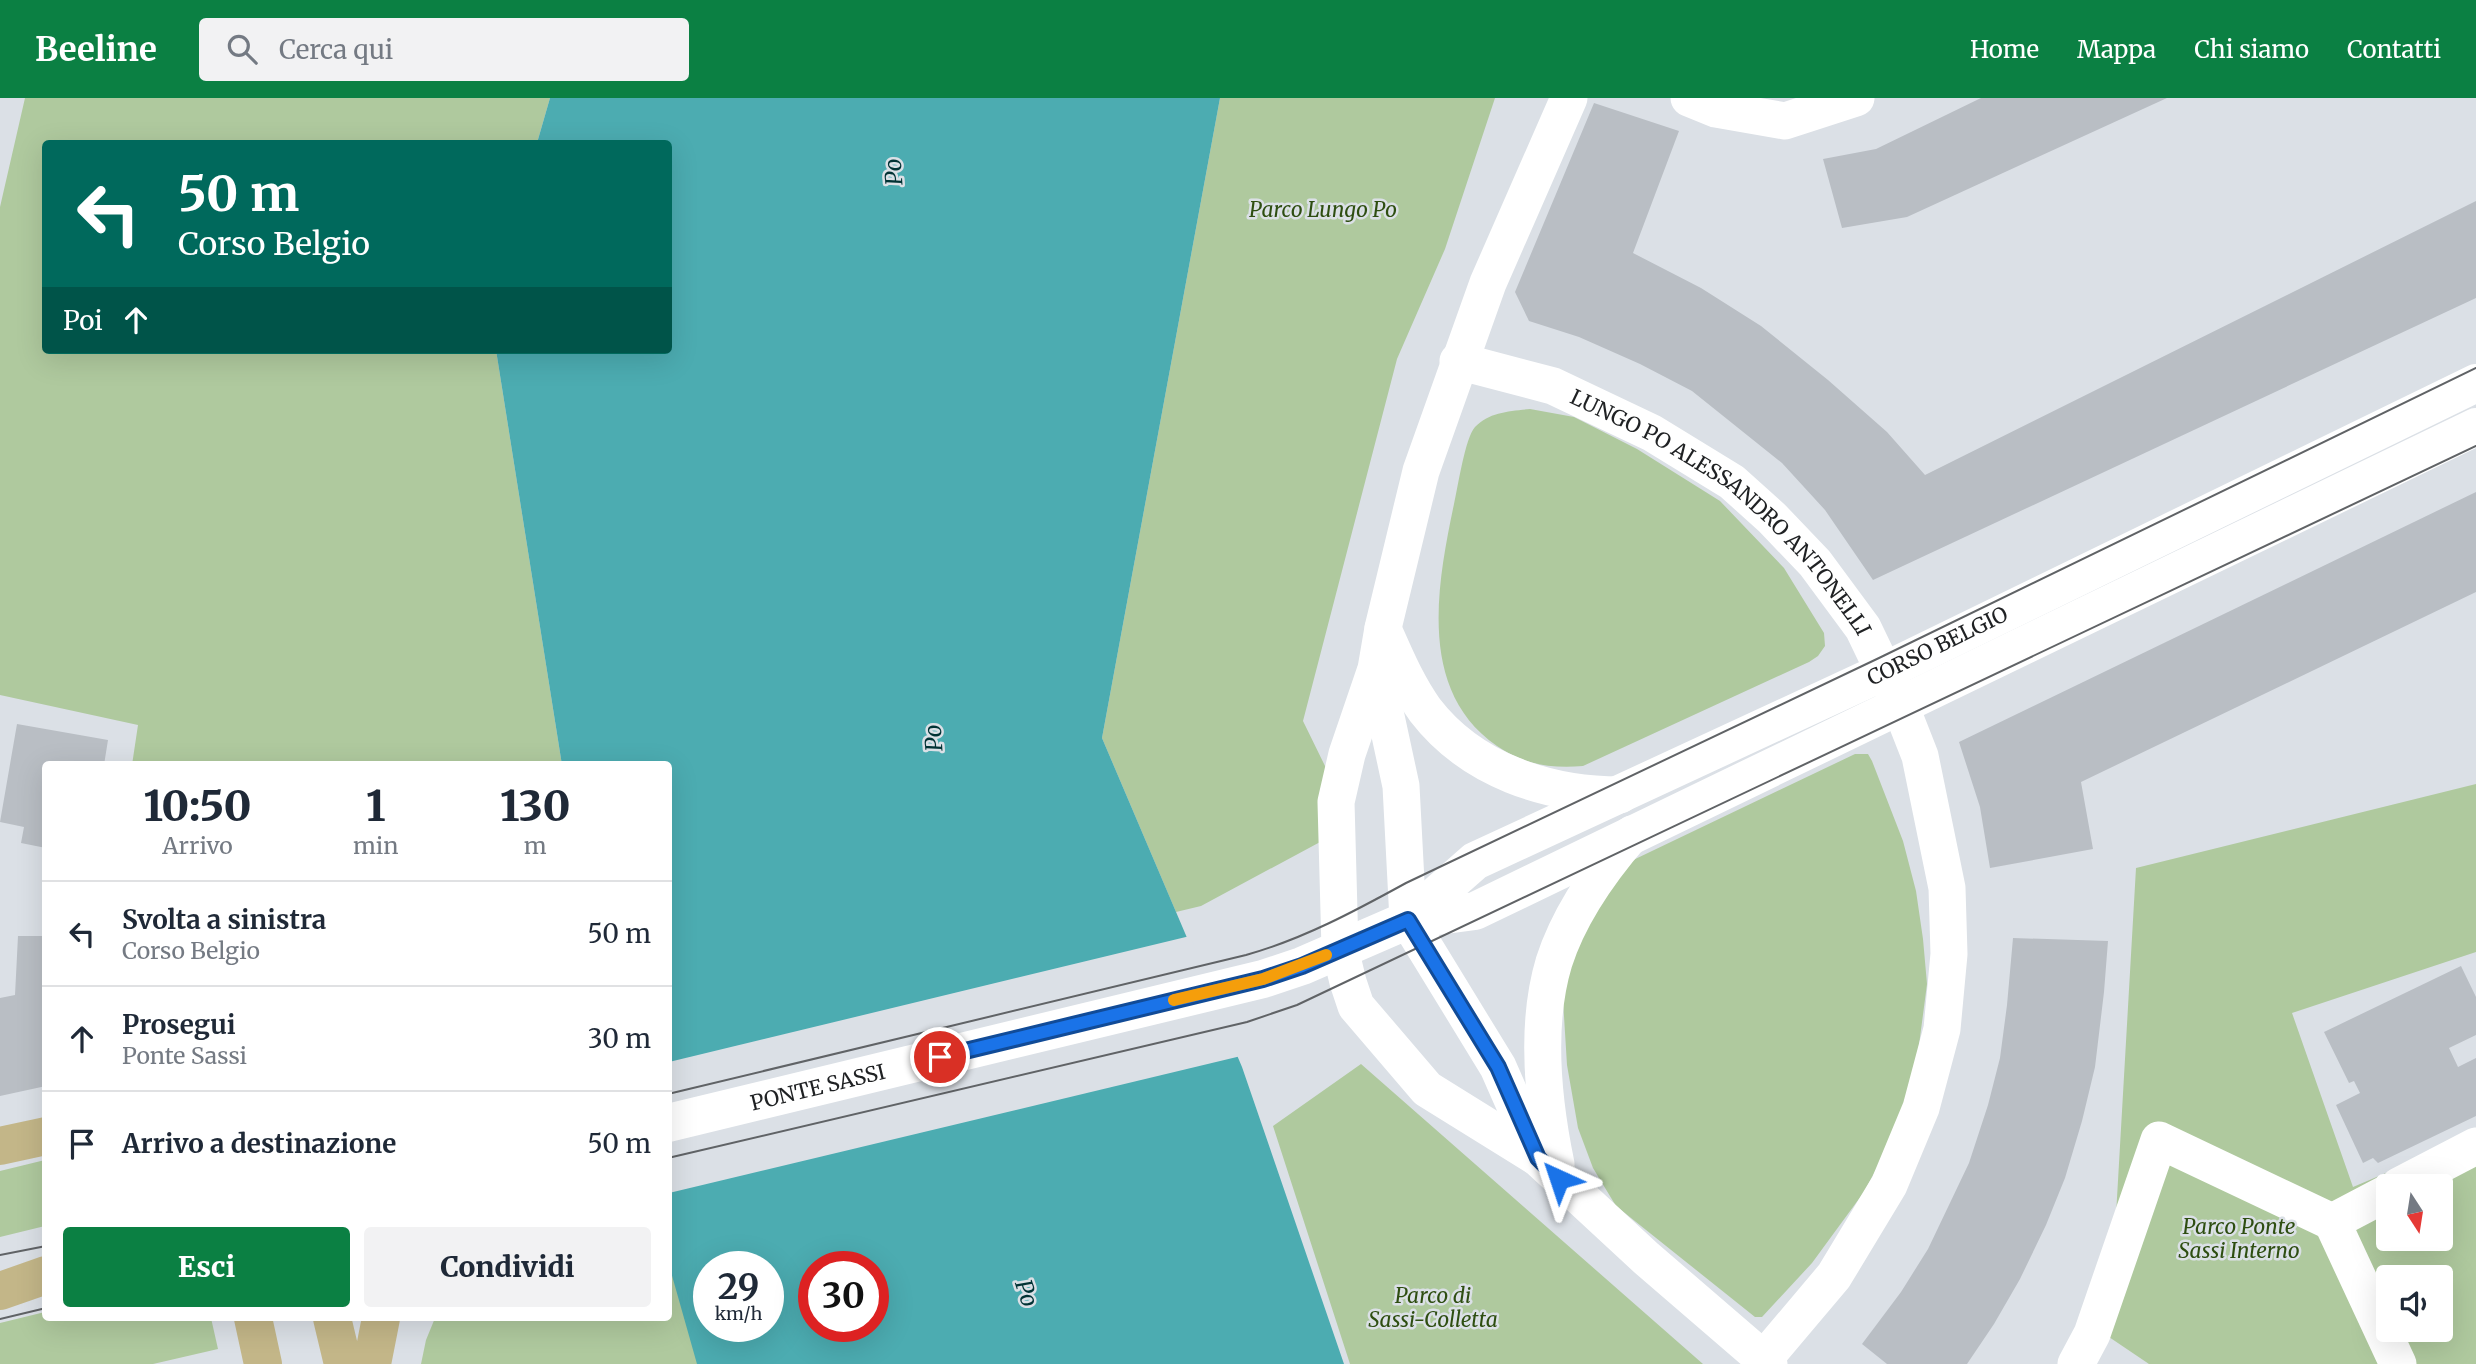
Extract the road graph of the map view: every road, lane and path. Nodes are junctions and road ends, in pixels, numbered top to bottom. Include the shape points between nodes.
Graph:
1 (1569, 98) edge
2 (1689, 98) edge
3 (1856, 98) edge
4 (1458, 361) junction
5 (2476, 383) edge
6 (2476, 427) edge
7 (1382, 628) junction
8 (1376, 669) junction
9 (1892, 688) junction
10 (1620, 795) junction
11 (1632, 834) junction
12 (1408, 920) junction
13 (1340, 949) junction
14 (1253, 981) joint
15 (672, 1122) edge
16 (42, 1137) edge
17 (0, 1146) edge
18 (2476, 1146) edge
19 (1549, 1168) junction
20 (2422, 1174) edge
21 (2376, 1199) edge
22 (2332, 1222) junction
23 (42, 1276) edge
24 (0, 1277) edge
25 (0, 1291) edge
26 (254, 1321) edge
27 (333, 1321) edge
28 (380, 1321) edge
29 (1767, 1362) edge
30 (263, 1364) edge
31 (343, 1364) edge
32 (372, 1364) edge
33 (2076, 1364) edge
34 (2398, 1364) edge

1 - 4 street, LUNGO PO ALESSANDRO ANTONELLI
2 - 3 street via 1716,109 1785,121
4 - 7 street, LUNGO PO ALESSANDRO ANTONELLI via 1421,471
4 - 9 street, LUNGO PO ALESSANDRO ANTONELLI via 1553,386 1652,433 1732,482 1815,563 1863,628
5 - 9 main road, CORSO BELGIO
6 - 9 main road, CORSO BELGIO
7 - 8 street, LUNGO PO ALESSANDRO ANTONELLI
7 - 10 street via 1425,709 1468,751 1499,771 1545,787
8 - 12 street, LUNGO PO ALESSANDRO ANTONELLI via 1401,786
8 - 13 street, LUNGO PO ALESSANDRO ANTONELLI via 1346,754 1336,802
9 - 10 main road, CORSO BELGIO
9 - 11 main road, CORSO BELGIO
9 - 29 street, LUNGO PO ALESSANDRO ANTONELLI via 1925,775 1947,888 1949,954 1941,1029 1921,1108 1889,1185 1834,1276
10 - 12 main road, CORSO BELGIO via 1475,862
11 - 12 main road, CORSO BELGIO via 1475,911
11 - 19 street via 1574,916 1555,961 1546,1000 1544,1053
12 - 13 main road, CORSO BELGIO
12 - 19 street, LUNGO PO ALESSANDRO ANTONELLI via 1498,1067
13 - 14 main road, CORSO BELGIO
13 - 19 street, LUNGO PO ALESSANDRO ANTONELLI via 1356,1006 1427,1089
14 - 15 main road, PONTE SASSI
16 - 17 main road
18 - 20 street
19 - 29 street, LUNGO PO ALESSANDRO ANTONELLI
21 - 22 street
22 - 33 street via 2159,1140 2092,1334
22 - 34 street
23 - 24 main road
23 - 25 main road
26 - 30 main road
27 - 31 main road
28 - 32 main road

